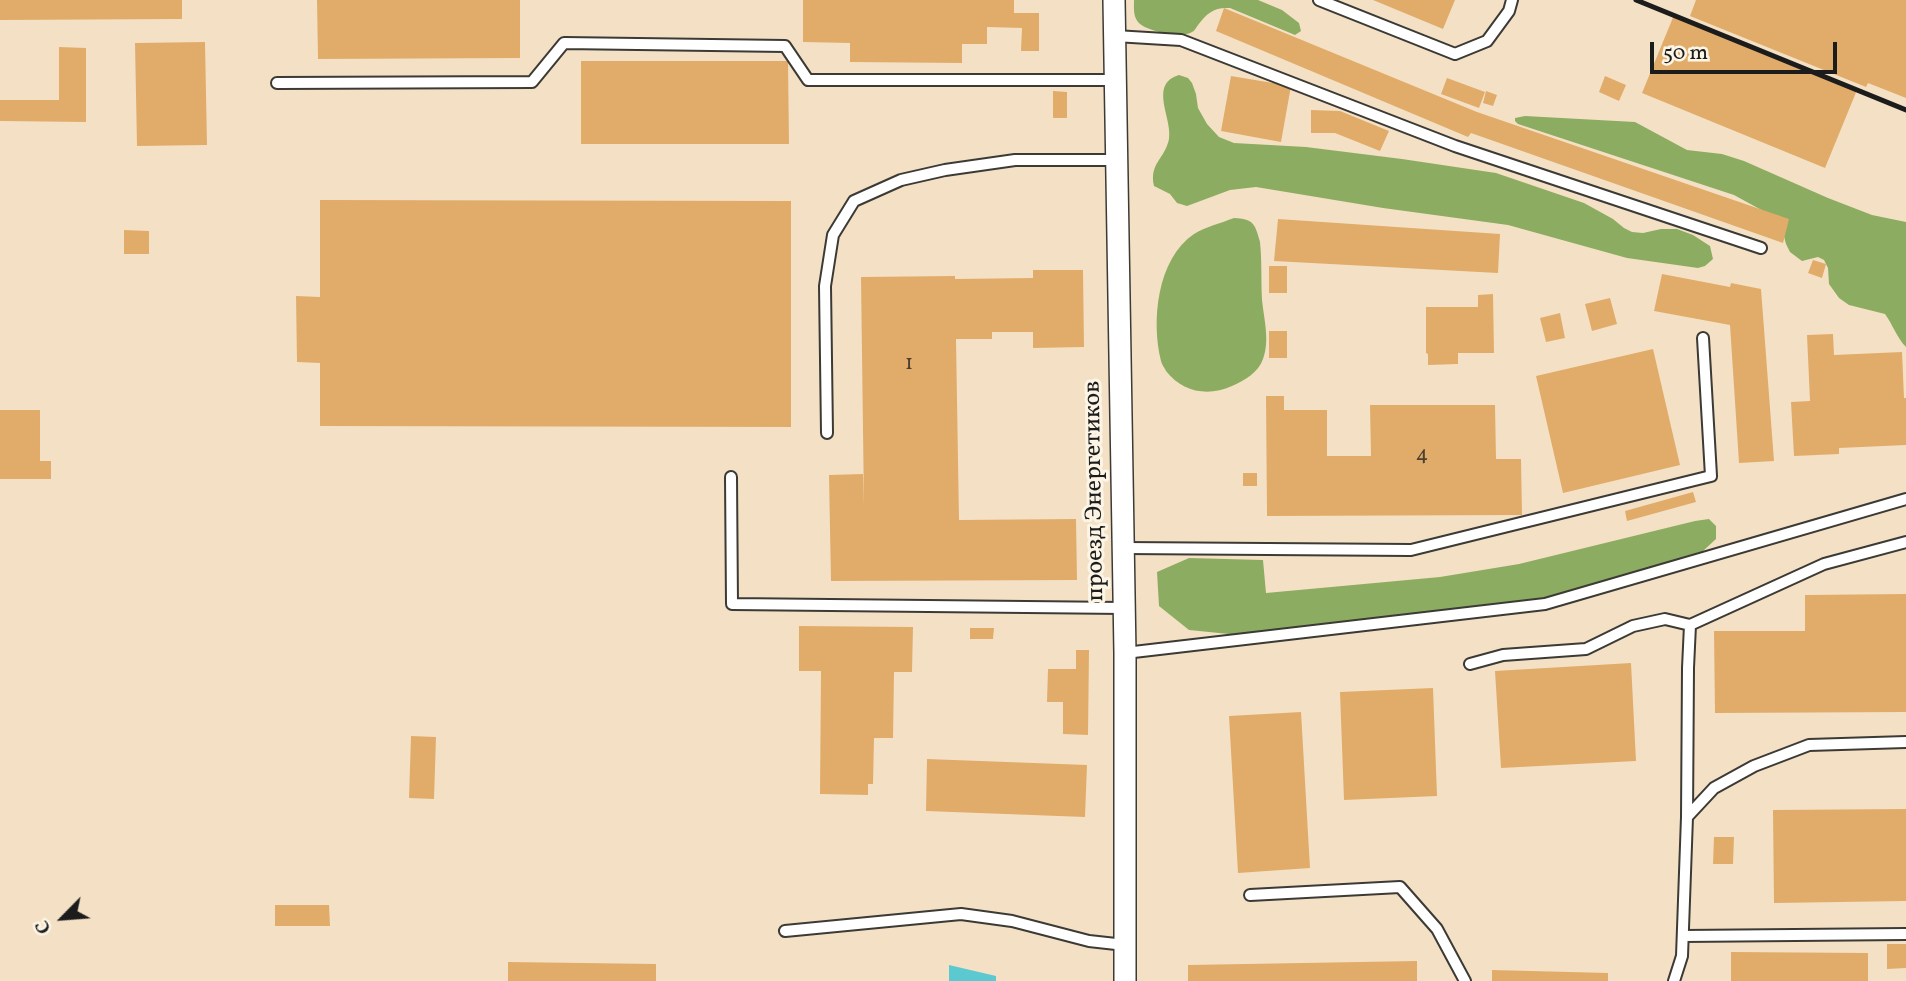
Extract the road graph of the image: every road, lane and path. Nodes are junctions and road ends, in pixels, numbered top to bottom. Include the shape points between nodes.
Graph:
1 (1114, 0) edge
2 (1319, 0) edge
3 (1512, 0) edge
4 (1115, 36) junction
5 (1115, 80) junction
6 (277, 83) dead end
7 (1116, 160) junction
8 (1761, 248) dead end
9 (1703, 338) dead end
10 (827, 433) dead end
11 (732, 477) dead end
12 (1906, 499) edge
13 (1906, 542) edge
14 (1123, 548) junction
15 (1124, 608) junction
16 (1690, 625) junction
17 (1125, 653) junction
18 (1470, 664) dead end
19 (1906, 742) edge
20 (1688, 817) junction
21 (1250, 895) dead end
22 (785, 931) dead end
23 (1906, 934) edge
24 (1683, 936) junction
25 (1125, 945) junction
26 (1125, 981) edge
27 (1465, 981) edge
28 (1674, 981) edge

1 - 4 street, проезд Энергетиков
2 - 3 lane via 1455,54 1488,41
4 - 5 street, проезд Энергетиков
4 - 8 lane via 1181,40 1455,146
5 - 6 lane via 808,80 785,46 564,43 532,82
5 - 7 street, проезд Энергетиков
7 - 10 lane via 1015,160 945,170 901,180 855,201 833,235 825,286
7 - 14 street, проезд Энергетиков
9 - 14 lane via 1711,476 1412,550
11 - 15 lane via 732,604
12 - 17 lane via 1545,604
13 - 16 lane via 1824,564
14 - 15 street, проезд Энергетиков
15 - 17 street, проезд Энергетиков
16 - 18 lane via 1665,620 1633,626 1586,649 1503,656
16 - 20 lane
17 - 25 street, проезд Энергетиков
19 - 20 lane via 1809,746 1713,788
20 - 24 lane
21 - 27 lane via 1400,887 1437,929
22 - 25 lane via 961,914
23 - 24 lane
24 - 28 lane
25 - 26 street, проезд Энергетиков

